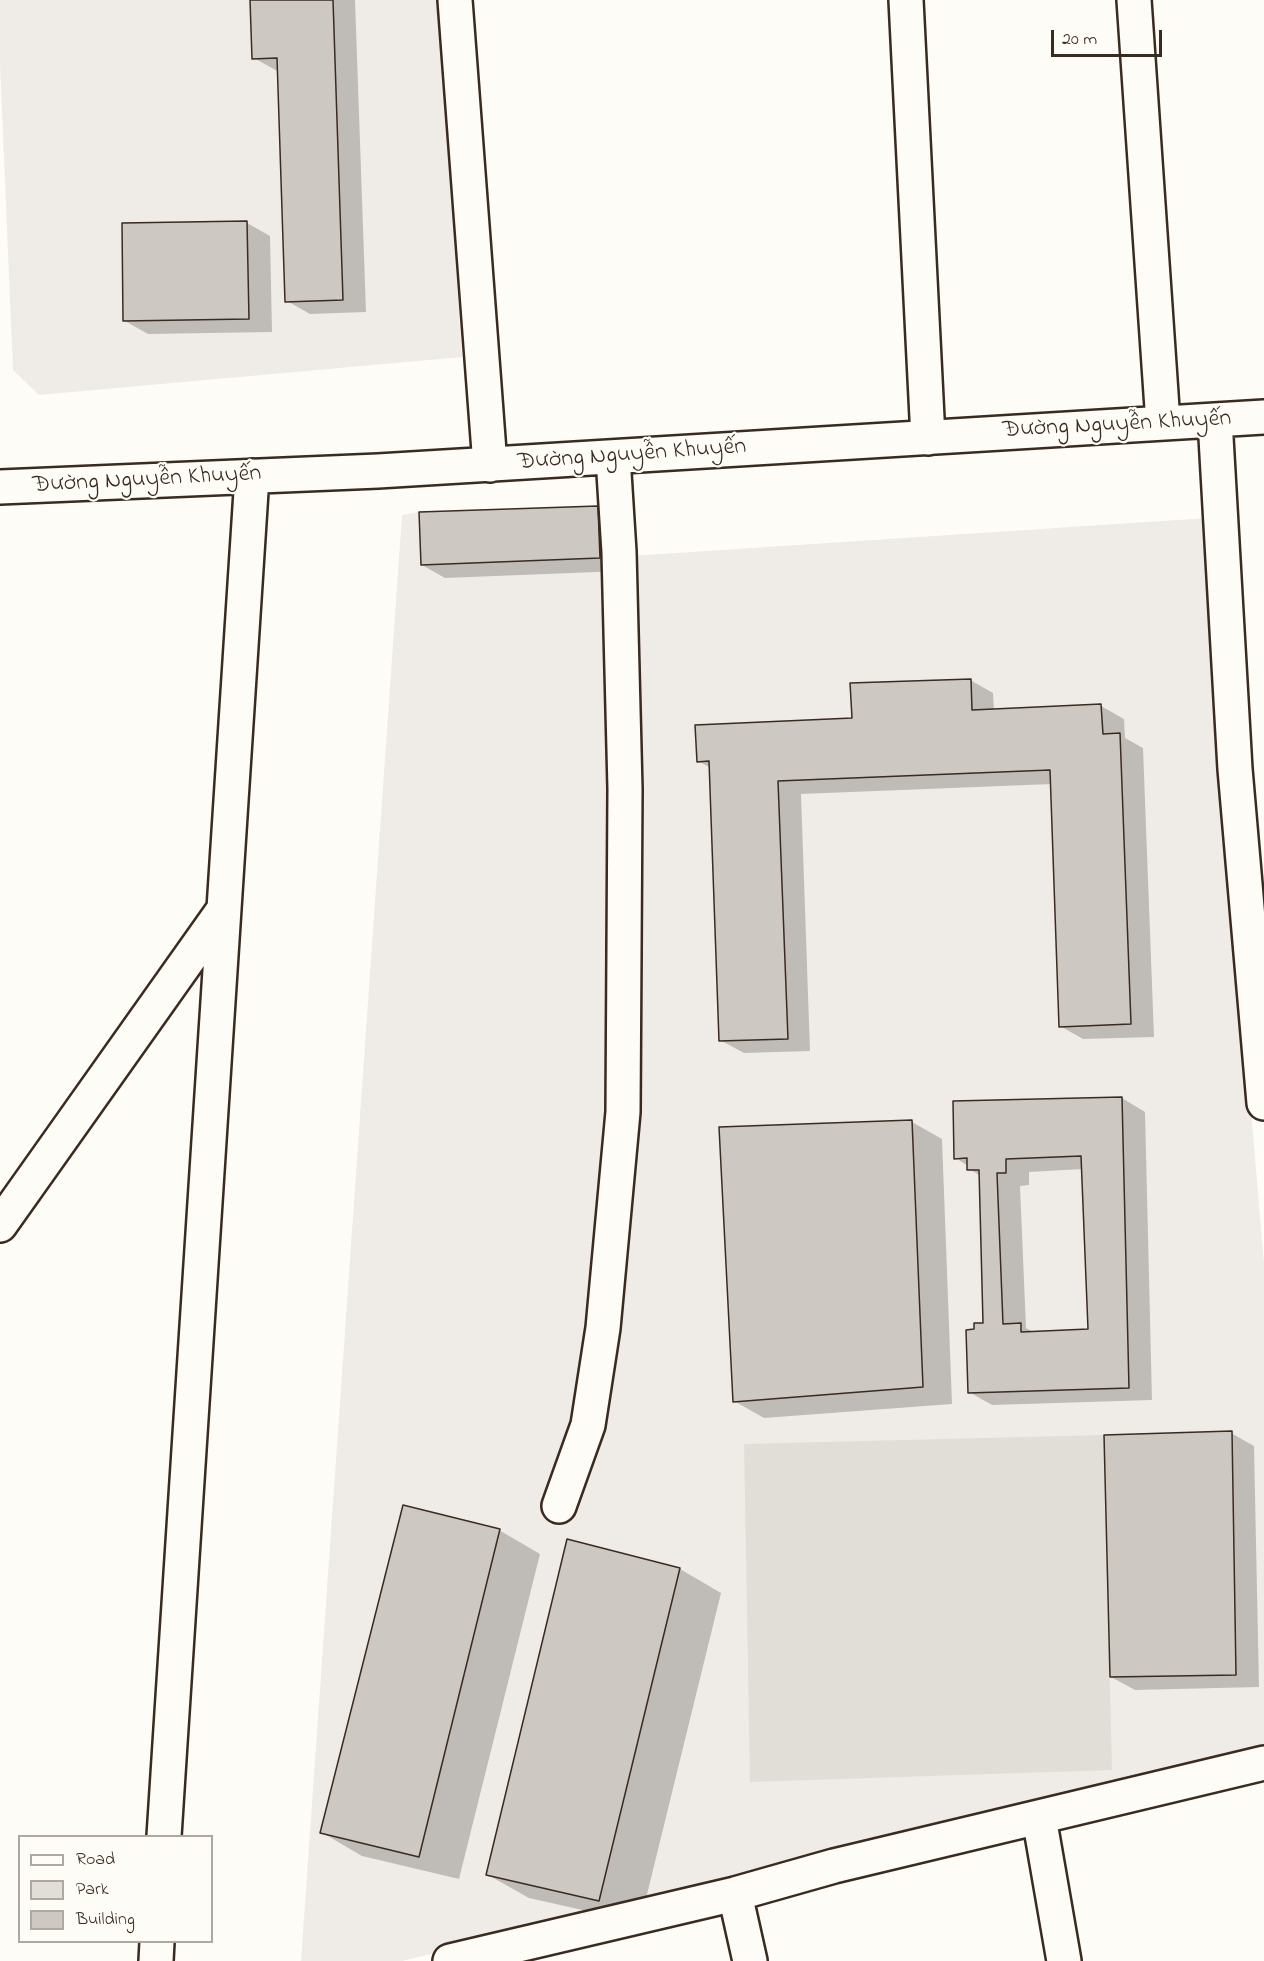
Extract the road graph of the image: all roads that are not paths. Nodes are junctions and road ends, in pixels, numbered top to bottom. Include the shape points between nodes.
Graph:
1 (455, 0) edge
2 (906, 0) edge
3 (1134, 0) edge
4 (1264, 417) edge
5 (1215, 420) junction
6 (1163, 423) junction
7 (928, 438) junction
8 (613, 457) junction
9 (490, 465) junction
10 (252, 476) junction
11 (0, 487) edge
12 (1250, 768) edge
13 (224, 909) junction
14 (1264, 1103) edge
15 (0, 1225) edge
16 (559, 1506) dead end
17 (1264, 1763) edge
18 (1039, 1817) junction
19 (164, 1835) edge
20 (735, 1894) junction
21 (157, 1943) edge
22 (462, 1959) edge
23 (156, 1961) edge
24 (750, 1961) edge
25 (1064, 1961) edge

1 - 9 street
2 - 7 street
3 - 6 street
4 - 5 street, Đường Nguyễn Khuyến
5 - 6 street, Đường Nguyễn Khuyến
5 - 12 street
6 - 7 street, Đường Nguyễn Khuyến
7 - 8 street, Đường Nguyễn Khuyến
8 - 9 street, Đường Nguyễn Khuyến
8 - 16 street via 625,789 623,1112 603,1328 588,1425
9 - 10 street, Đường Nguyễn Khuyến
10 - 11 street, Đường Nguyễn Khuyến
10 - 13 street
12 - 14 street
13 - 15 street
13 - 19 street
17 - 18 street
18 - 20 street
18 - 25 street
20 - 22 street
20 - 24 street
21 - 23 street

